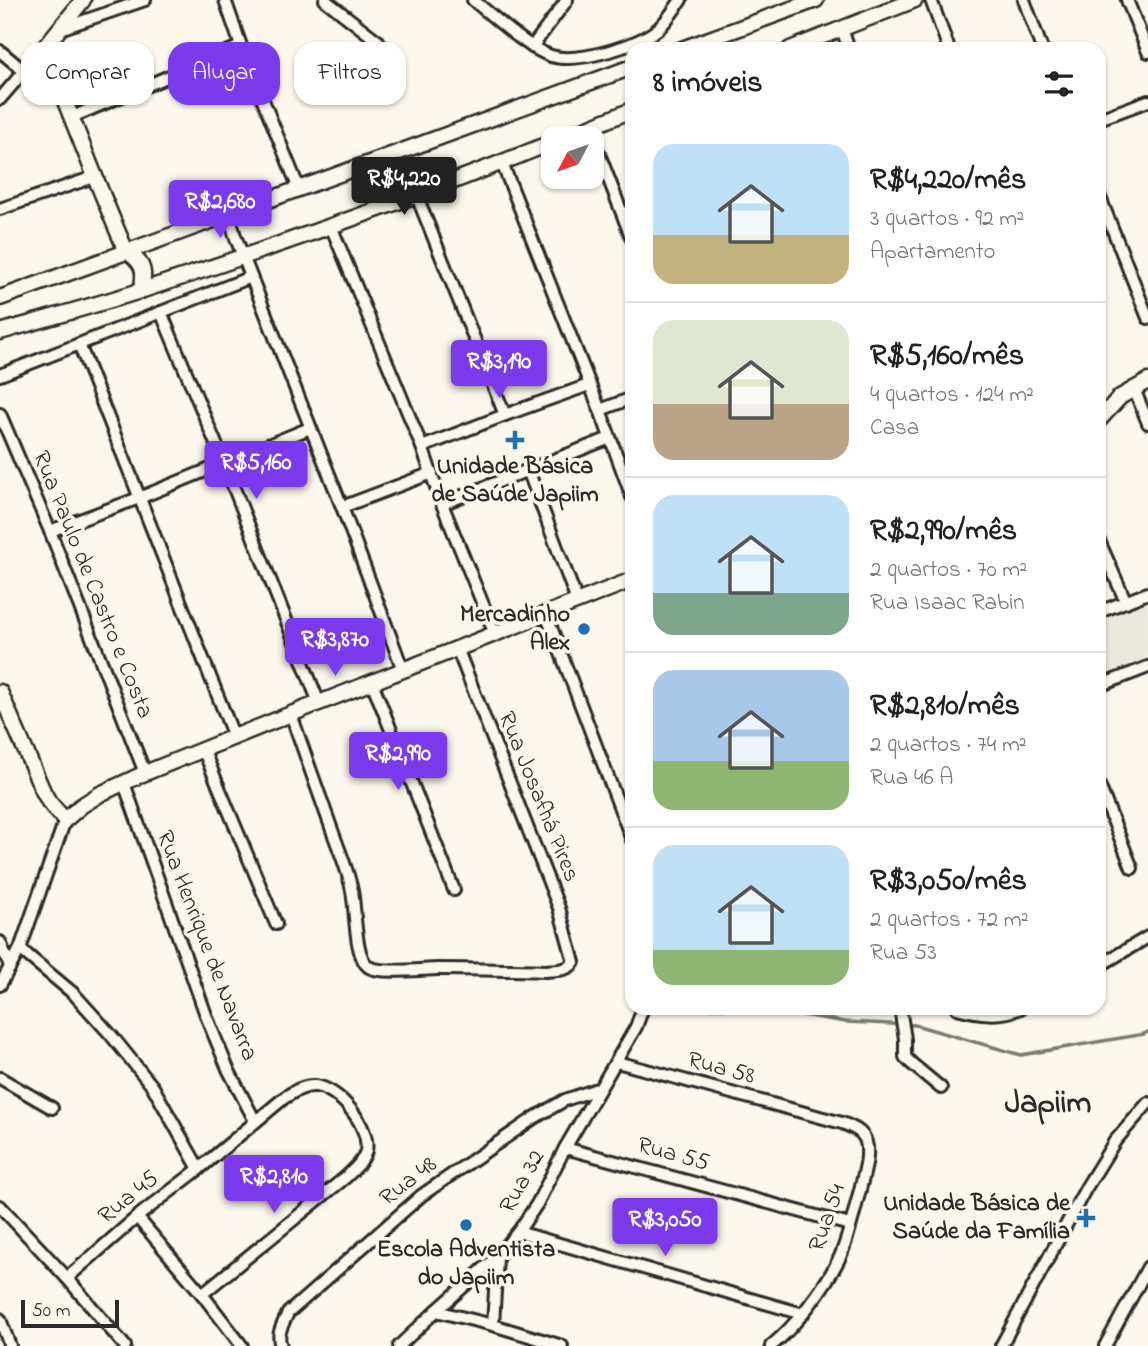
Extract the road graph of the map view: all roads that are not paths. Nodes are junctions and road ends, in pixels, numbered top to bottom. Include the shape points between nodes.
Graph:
1 (83, 0) edge
2 (145, 0) edge
3 (225, 0) edge
4 (325, 0) edge
5 (472, 0) edge
6 (567, 0) edge
7 (681, 0) edge
8 (816, 0) edge
9 (915, 0) edge
10 (931, 0) edge
11 (1024, 0) edge
12 (1127, 0) edge
13 (60, 29) junction
14 (842, 29) junction
15 (49, 42) edge
16 (240, 42) edge
17 (379, 42) dead end
18 (633, 42) edge
19 (701, 42) edge
20 (808, 42) edge
21 (847, 42) edge
22 (946, 42) edge
23 (1039, 42) edge
24 (625, 45) edge
25 (532, 47) junction
26 (0, 51) edge
27 (1148, 52) edge
28 (21, 68) edge
29 (625, 70) edge
30 (21, 74) edge
31 (168, 77) edge
32 (0, 99) edge
33 (1148, 101) edge
34 (67, 105) edge
35 (265, 105) edge
36 (625, 113) edge
37 (1106, 116) edge
38 (72, 117) junction
39 (594, 126) edge
40 (541, 147) edge
41 (502, 163) junction
42 (604, 167) edge
43 (94, 177) junction
44 (299, 189) junction
45 (416, 194) junction
46 (0, 209) edge
47 (1106, 213) edge
48 (229, 214) junction
49 (625, 221) edge
50 (331, 226) junction
51 (126, 251) junction
52 (242, 256) junction
53 (251, 276) junction
54 (141, 290) junction
55 (2, 295) edge
56 (161, 313) junction
57 (1148, 318) edge
58 (0, 332) edge
59 (79, 344) junction
60 (0, 375) edge
61 (1148, 381) edge
62 (589, 385) junction
63 (1134, 389) junction
64 (625, 401) edge
65 (600, 410) junction
66 (1106, 412) edge
67 (0, 414) edge
68 (505, 415) junction
69 (1148, 423) edge
70 (310, 428) junction
71 (610, 438) junction
72 (422, 447) junction
73 (224, 463) junction
74 (527, 470) junction
75 (432, 473) junction
76 (625, 478) edge
77 (139, 498) junction
78 (442, 504) junction
79 (342, 507) junction
80 (50, 531) junction
81 (1106, 557) edge
82 (625, 583) edge
83 (1148, 593) edge
84 (577, 601) junction
85 (1126, 601) junction
86 (1106, 609) edge
87 (545, 614) junction
88 (495, 634) junction
89 (457, 648) junction
90 (1148, 667) edge
91 (403, 670) junction
92 (372, 682) junction
93 (1106, 684) edge
94 (0, 692) edge
95 (318, 703) junction
96 (291, 714) junction
97 (234, 737) junction
98 (203, 749) junction
99 (145, 773) junction
100 (124, 783) junction
101 (1106, 803) edge
102 (65, 820) junction
103 (625, 822) edge
104 (1132, 868) dead end
105 (454, 890) dead end
106 (276, 924) dead end
107 (1148, 937) edge
108 (0, 943) edge
109 (20, 948) junction
110 (1106, 962) edge
111 (10, 966) junction
112 (0, 985) edge
113 (640, 1015) edge
114 (901, 1015) edge
115 (617, 1062) junction
116 (0, 1078) edge
117 (600, 1088) junction
118 (941, 1088) dead end
119 (1148, 1103) edge
120 (52, 1108) dead end
121 (814, 1116) joint
122 (255, 1121) junction
123 (565, 1148) junction
124 (199, 1169) junction
125 (0, 1206) edge
126 (138, 1217) junction
127 (850, 1225) junction
128 (518, 1232) junction
129 (497, 1257) junction
130 (1148, 1267) edge
131 (67, 1278) junction
132 (202, 1294) junction
133 (436, 1311) junction
134 (803, 1314) junction
135 (0, 1319) edge
136 (493, 1325) junction
137 (542, 1344) edge
138 (10, 1346) edge
139 (125, 1346) edge
140 (242, 1346) edge
141 (281, 1346) edge
142 (399, 1346) edge
143 (562, 1346) edge
144 (771, 1346) edge
145 (1001, 1346) edge
146 (1105, 1346) edge

1 - 13 main road
2 - 13 street
3 - 16 street
4 - 17 street
5 - 25 street
6 - 25 street
7 - 18 street via 657,29
8 - 19 main road
9 - 14 main road
10 - 22 street
11 - 23 street
12 - 27 street
13 - 15 main road
14 - 20 main road
14 - 21 street
24 - 25 street via 576,58 551,56
26 - 28 street
29 - 44 main road
30 - 32 street
31 - 38 street
33 - 37 street
34 - 38 main road
35 - 44 street
36 - 39 main road
38 - 43 main road
40 - 41 main road
41 - 45 main road
41 - 62 street
42 - 49 street
43 - 46 street
43 - 51 main road
44 - 48 main road
45 - 50 main road
45 - 68 street
47 - 57 street
48 - 51 main road
48 - 52 street
50 - 52 main road
50 - 72 street
51 - 54 main road via 142,268
51 - 55 main road
52 - 53 street
52 - 54 main road
53 - 56 street
53 - 70 street
54 - 58 main road
56 - 59 street
56 - 73 street
59 - 60 street
59 - 77 street
61 - 63 main road
62 - 65 street
62 - 68 street
63 - 66 main road
63 - 69 street
64 - 65 street
65 - 71 street
67 - 80 street, Rua Paulo de Castro e Costa
68 - 72 street
70 - 73 street
70 - 79 street
71 - 74 street
71 - 76 street
72 - 75 street
73 - 77 street
73 - 95 street
74 - 78 street
74 - 84 street
75 - 78 street
75 - 79 street
77 - 80 street
77 - 97 street
78 - 88 street
79 - 91 street
80 - 99 street, Rua Paulo de Castro e Costa
81 - 85 street
82 - 84 main road
83 - 85 street
84 - 87 main road
85 - 86 street
87 - 88 main road
87 - 103 street
88 - 89 main road
89 - 91 main road
89 - 96 street, Rua Josafhá Pires via 559,908 574,962 561,970 368,967 362,961 349,879
90 - 93 street
91 - 92 main road
92 - 95 main road
92 - 105 street
94 - 102 main road via 43,791
95 - 96 main road
96 - 97 main road
97 - 98 main road
98 - 99 main road
98 - 106 street
99 - 100 main road
100 - 102 main road
100 - 122 street, Rua Henrique de Navarra via 207,1018
101 - 104 street
102 - 109 street
107 - 110 street
108 - 111 street
109 - 111 street
109 - 124 street via 74,994 120,1045 153,1087
111 - 112 street
113 - 115 street, Rua 32
114 - 118 street via 905,1056
115 - 117 street, Rua 32
115 - 121 street, Rua 58
116 - 120 street
117 - 123 street, Rua 32
117 - 141 street, Rua 48 via 565,1100 534,1118 422,1195 288,1313 279,1332
119 - 145 street via 1115,1141 1086,1188
121 - 127 street, Rua 54 via 855,1128 867,1143
122 - 124 street, Rua 45
122 - 132 street, Rua 45 via 299,1089 312,1085 327,1088 344,1102 362,1128 366,1153 346,1177
123 - 127 street, Rua 55
123 - 128 street, Rua 32
124 - 126 street, Rua 45
125 - 131 street
126 - 131 street, Rua 45
126 - 132 street
127 - 134 street, Rua 54 via 839,1257
128 - 129 street, Rua 32
128 - 134 street
129 - 133 street, Rua 32
129 - 136 street
130 - 146 street
131 - 139 street
132 - 140 street
133 - 136 street
133 - 142 street, Rua 32
134 - 144 street, Rua 54
135 - 138 street
136 - 137 street
137 - 143 street

